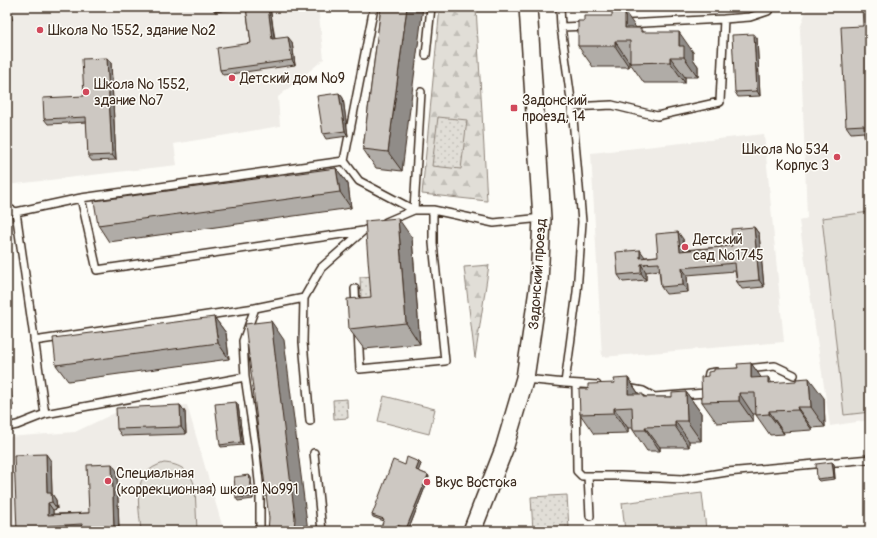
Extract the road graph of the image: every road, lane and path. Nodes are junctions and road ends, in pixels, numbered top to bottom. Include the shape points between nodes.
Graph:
1 (374, 7) edge
2 (431, 7) edge
3 (528, 7) edge
4 (560, 7) edge
5 (771, 7) edge
6 (724, 19) junction
7 (615, 24) edge
8 (592, 26) edge
9 (561, 27) junction
10 (426, 55) dead end
11 (421, 92) dead end
12 (572, 107) junction
13 (344, 161) junction
14 (82, 198) junction
15 (7, 208) edge
16 (414, 210) junction
17 (433, 210) junction
18 (16, 212) junction
19 (542, 218) junction
20 (363, 231) junction
21 (355, 289) dead end
22 (304, 298) junction
23 (255, 308) junction
24 (356, 313) edge
25 (357, 321) edge
26 (34, 341) junction
27 (738, 370) edge
28 (724, 371) edge
29 (794, 375) dead end
30 (245, 377) junction
31 (525, 378) junction
32 (565, 383) junction
33 (576, 384) junction
34 (605, 386) edge
35 (619, 387) edge
36 (45, 414) junction
37 (310, 421) dead end
38 (7, 427) edge
39 (314, 453) dead end
40 (870, 459) edge
41 (588, 476) junction
42 (590, 516) dead end
43 (260, 531) edge
44 (322, 531) edge
45 (472, 531) edge

1 - 13 lane
2 - 10 lane
3 - 19 street, Задонский проезд
4 - 9 lane
5 - 6 lane via 768,11 750,17
6 - 7 lane
6 - 12 lane via 720,102 658,116 612,105
8 - 9 lane
9 - 12 lane
11 - 16 lane
12 - 32 lane via 582,222 577,292
13 - 14 lane
13 - 16 lane via 359,181
14 - 18 lane
14 - 20 lane via 97,270
15 - 18 lane
16 - 17 lane
16 - 20 lane
17 - 19 lane via 494,223
17 - 25 lane via 433,243 445,361 360,369
18 - 26 lane
19 - 31 street, Задонский проезд via 539,283
20 - 22 lane via 321,268
21 - 24 lane
22 - 23 lane
22 - 37 lane via 303,342
23 - 26 lane
23 - 30 lane via 243,341
26 - 36 lane
27 - 29 lane via 776,366
28 - 35 lane via 709,372 705,393 654,397 643,391
30 - 36 lane
30 - 43 lane via 257,460
31 - 32 lane
31 - 45 street, Задонский проезд via 504,449
32 - 33 lane
33 - 34 lane
33 - 41 lane via 576,471 582,476
36 - 38 lane
39 - 44 lane
40 - 41 lane via 683,478
41 - 42 lane

